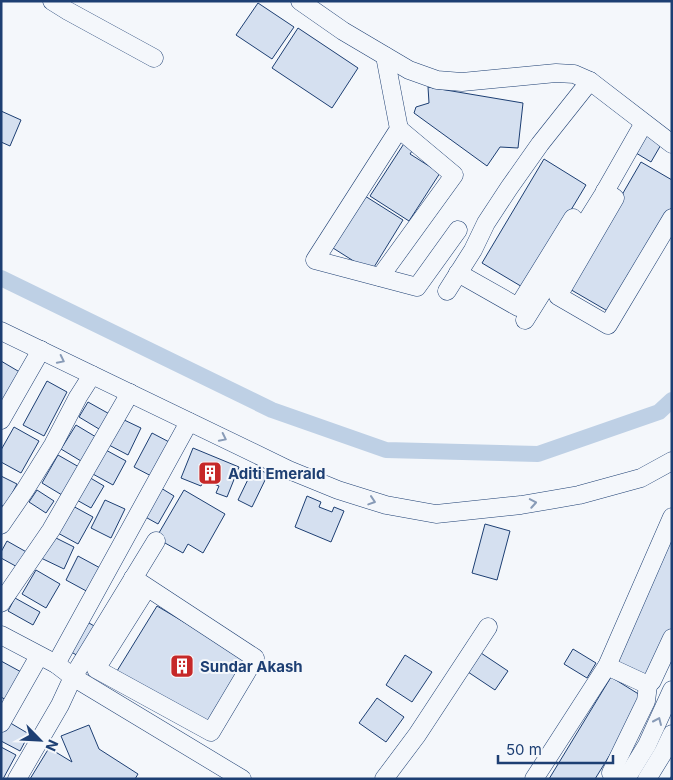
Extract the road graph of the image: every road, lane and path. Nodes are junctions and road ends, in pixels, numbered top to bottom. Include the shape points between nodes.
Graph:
1 (52, 1) edge
2 (300, 1) edge
3 (385, 56) junction
4 (154, 58) dead end
5 (590, 81) junction
6 (644, 123) junction
7 (399, 129) junction
8 (672, 144) edge
9 (604, 191) junction
10 (573, 218) dead end
11 (672, 218) edge
12 (458, 230) dead end
13 (458, 273) junction
14 (380, 277) junction
15 (447, 291) dead end
16 (525, 320) dead end
17 (1, 331) edge
18 (41, 350) junction
19 (92, 375) junction
20 (130, 393) junction
21 (1, 420) edge
22 (189, 422) junction
23 (672, 461) edge
24 (672, 517) edge
25 (1, 525) edge
26 (156, 541) dead end
27 (140, 583) junction
28 (1, 604) edge
29 (488, 627) dead end
30 (1, 635) edge
31 (672, 638) edge
32 (39, 656) junction
33 (56, 664) junction
34 (607, 666) junction
35 (73, 677) junction
36 (648, 685) junction
37 (672, 690) edge
38 (1, 723) edge
39 (672, 734) edge
40 (235, 777) edge
41 (616, 777) edge
42 (17, 779) edge
43 (384, 779) edge
44 (534, 779) edge
45 (647, 779) edge

1 - 4 street
2 - 3 street
3 - 5 street via 409,70 437,80 462,82 556,73 574,74
3 - 7 street
5 - 6 street
5 - 13 street via 540,144 486,223
6 - 8 street
6 - 9 street
7 - 14 street via 454,175
7 - 14 street via 315,260
9 - 11 street via 615,198 558,296 608,325
9 - 16 street
10 - 13 street via 518,306
12 - 14 street via 418,287
13 - 15 street
17 - 18 street
18 -> 19 street
18 - 21 street
19 - 20 street
19 - 25 street via 53,445
20 - 22 street
20 - 28 street via 50,530
22 -> 23 street via 338,490 386,505 436,514 521,506 579,495 641,478
22 - 33 street
24 - 34 street
26 - 27 street
27 - 27 street via 255,658 211,732 96,669
27 - 35 street
29 - 43 street via 418,735
30 - 32 street
31 - 36 street
32 - 33 street
32 - 38 street
33 - 35 street
34 - 36 street
34 - 44 street
35 - 40 street
35 - 42 street
36 - 41 street via 646,700
41 -> 37 street via 647,745
39 - 45 street

